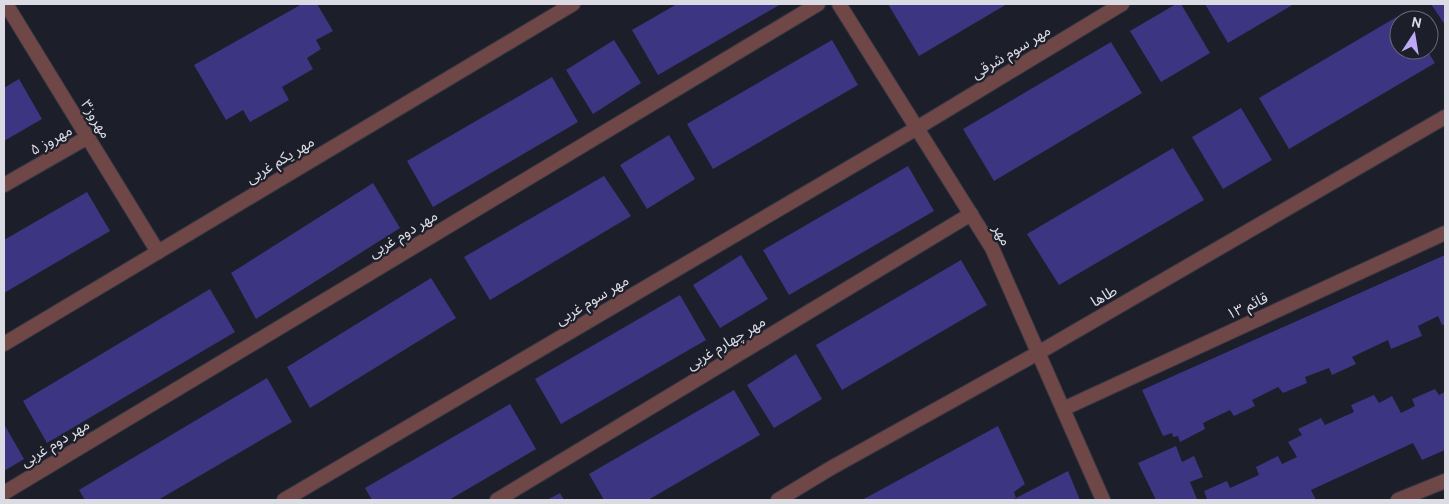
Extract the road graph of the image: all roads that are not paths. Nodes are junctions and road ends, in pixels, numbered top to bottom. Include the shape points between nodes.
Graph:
1 (6, 4) edge
2 (573, 4) edge
3 (818, 4) edge
4 (839, 4) edge
5 (1122, 4) edge
6 (1445, 117) edge
7 (917, 128) junction
8 (88, 137) junction
9 (4, 185) edge
10 (971, 214) junction
11 (1445, 233) edge
12 (158, 252) junction
13 (4, 344) edge
14 (1038, 353) junction
15 (1063, 408) junction
16 (1445, 481) edge
17 (4, 493) edge
18 (284, 500) edge
19 (497, 500) edge
20 (778, 500) edge
21 (1103, 500) edge
22 (1398, 500) edge

1 - 8 street, مهروز۳
2 - 12 street, مهر یکم غربی
3 - 17 street, مهر دوم غربی
4 - 7 street, مهر
5 - 7 street, مهر سوم شرقی
6 - 14 street, طاها
7 - 10 street, مهر
7 - 18 street, مهر سوم غربی
8 - 9 street, مهروز ۵
8 - 12 street, مهروز۳
10 - 14 street, مهر via 992,248
10 - 19 street, مهر چهارم غربی
11 - 15 street, قائم ۱۳
12 - 13 street, مهر یکم غربی
14 - 15 street, مهر
14 - 20 street, طاها
15 - 21 street, مهر
16 - 22 street

